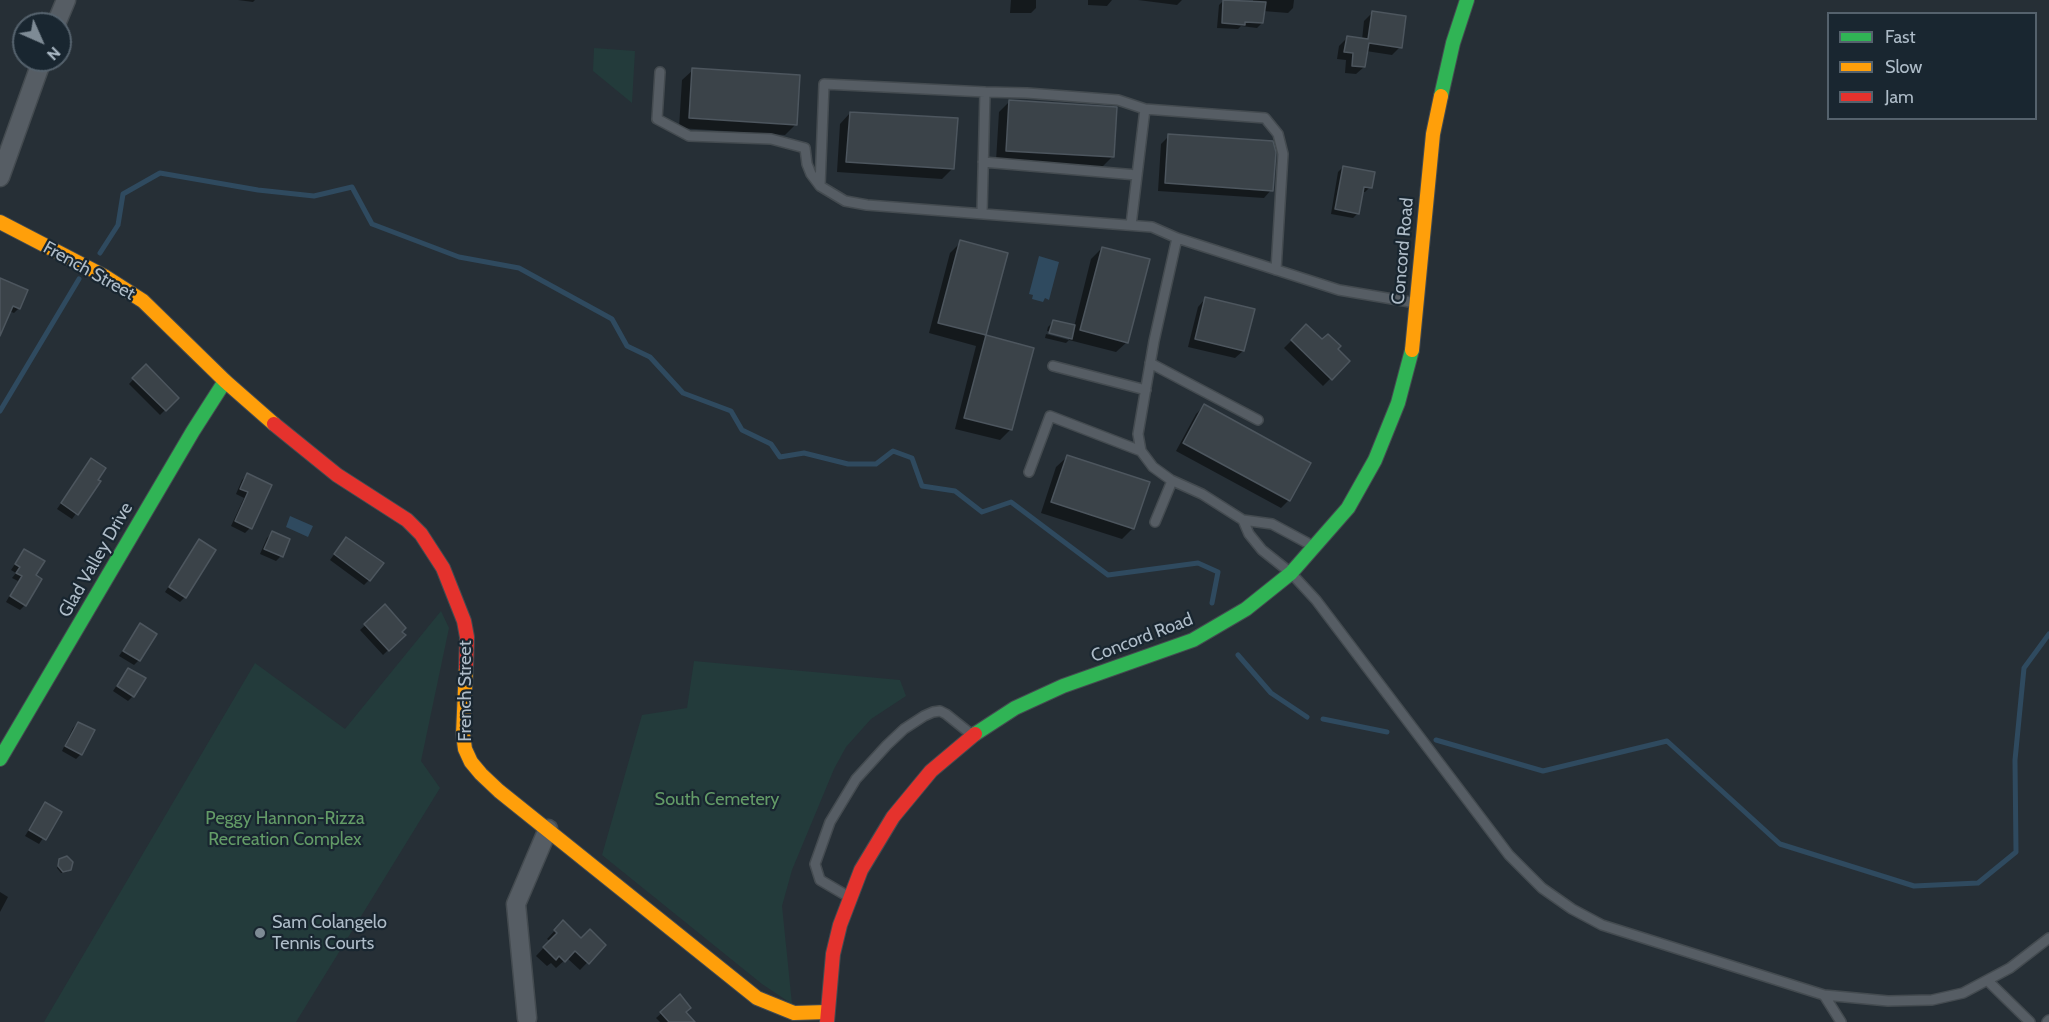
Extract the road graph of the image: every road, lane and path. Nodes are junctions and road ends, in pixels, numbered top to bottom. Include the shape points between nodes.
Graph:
1 (1467, 0) edge
2 (38, 72) edge
3 (660, 72) dead end
4 (985, 92) junction
5 (1145, 109) junction
6 (983, 162) junction
7 (1137, 176) junction
8 (0, 177) edge
9 (820, 186) junction
10 (982, 213) junction
11 (0, 222) edge
12 (1131, 225) junction
13 (1177, 238) junction
14 (1276, 270) junction
15 (1417, 304) junction
16 (1150, 363) junction
17 (1053, 366) dead end
18 (225, 381) junction
19 (1146, 390) junction
20 (1258, 420) dead end
21 (1141, 451) junction
22 (1029, 472) dead end
23 (1172, 481) junction
24 (1244, 520) junction
25 (1155, 522) dead end
26 (1315, 547) junction
27 (1291, 573) junction
28 (973, 735) junction
29 (0, 759) edge
30 (548, 830) junction
31 (850, 898) junction
32 (2049, 938) edge
33 (1988, 981) junction
34 (1824, 995) junction
35 (827, 1017) edge
36 (527, 1018) dead end
37 (1841, 1022) edge
38 (2030, 1022) edge

1 - 15 street, Concord Road via 1450,53 1433,134
2 - 8 street
3 - 9 lane via 657,119 689,136 771,139 805,148 807,164
4 - 5 lane via 1118,100
4 - 6 lane
4 - 9 lane via 824,84
5 - 7 lane
5 - 14 lane via 1265,118 1278,134 1283,154
6 - 7 lane
6 - 10 lane
7 - 12 lane
9 - 10 lane via 845,201 867,205
10 - 12 lane
11 - 18 street, French Street via 104,276 143,301
12 - 13 lane via 1152,227
13 - 14 lane
13 - 16 lane
14 - 15 lane via 1339,290
15 - 26 street, Concord Road via 1412,352 1398,403 1375,460 1348,508
16 - 19 lane
16 - 20 lane
17 - 19 lane
18 - 29 street, Glad Valley Drive
18 - 30 street, French Street via 308,453 407,520 433,550 459,604 465,629 465,749 481,774
19 - 21 lane via 1138,434
21 - 22 lane via 1050,416
21 - 23 lane via 1153,467
23 - 24 lane
23 - 25 lane
24 - 26 lane via 1272,524
24 - 27 lane via 1262,550
26 - 27 street, Concord Road
27 - 28 street, Concord Road via 1246,609 1193,640 1038,696
27 - 34 lane via 1316,600 1509,855 1542,888 1602,925
28 - 31 street, Concord Road via 931,771 899,809 861,870
28 - 31 lane via 946,714 933,712 904,729 856,779 830,822 815,864 819,880
30 - 35 street, French Street via 757,998 794,1013
30 - 36 street via 516,904
31 - 35 street, Concord Road via 833,954
32 - 33 lane
33 - 34 lane via 1963,993 1932,1000 1888,1001
33 - 38 lane
34 - 37 lane

